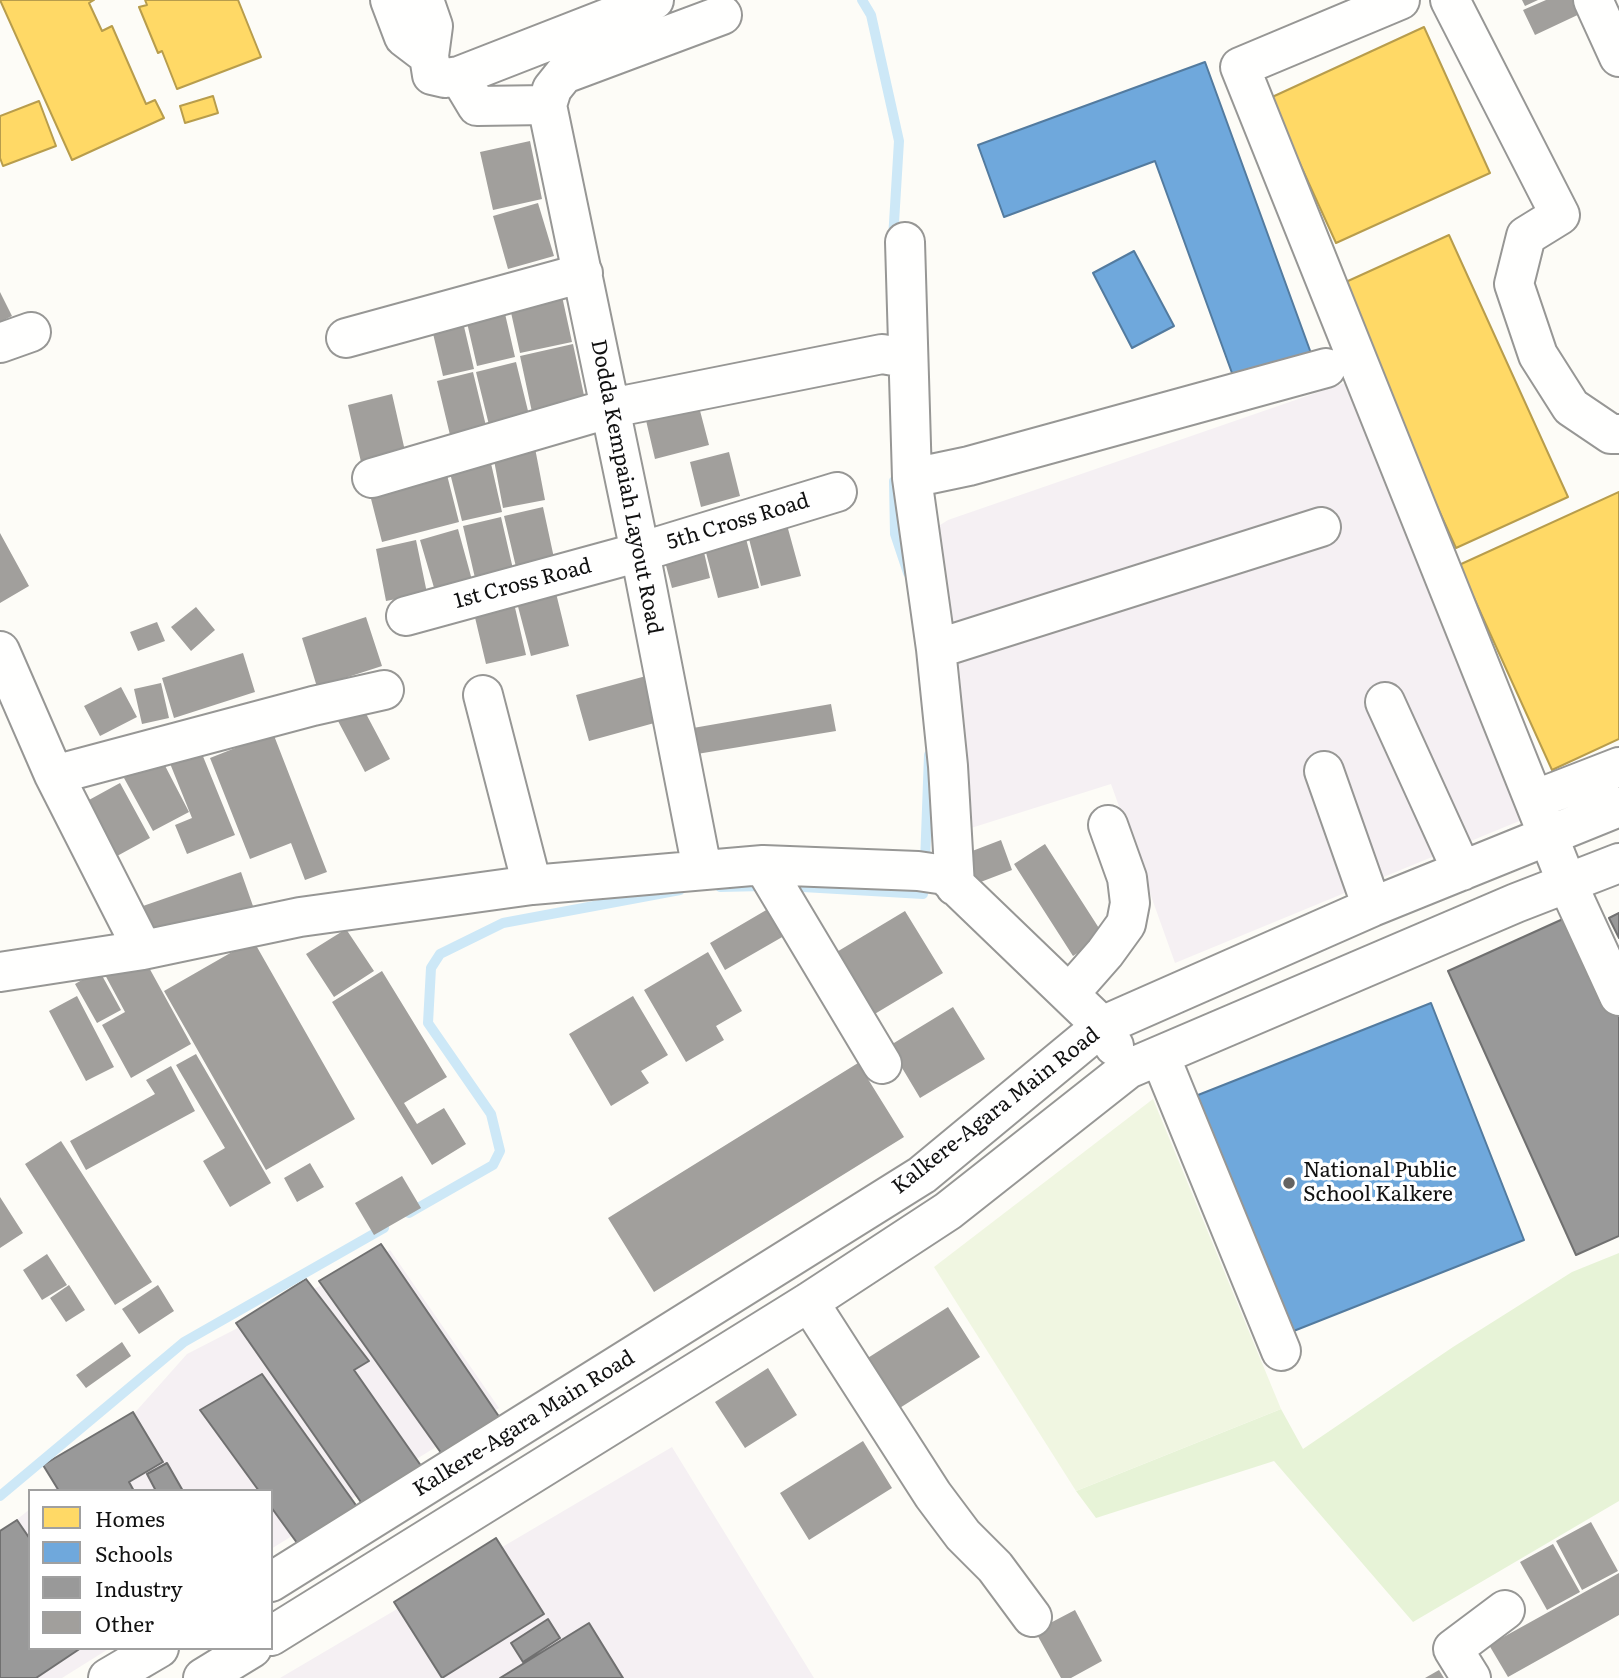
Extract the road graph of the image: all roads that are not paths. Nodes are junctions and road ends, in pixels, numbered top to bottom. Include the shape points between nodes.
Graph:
1 (390, 0) edge
2 (424, 0) edge
3 (654, 0) edge
4 (1400, 0) edge
5 (1450, 0) edge
6 (1593, 0) edge
7 (722, 15) dead end
8 (431, 56) junction
9 (1619, 57) edge
10 (547, 105) junction
11 (905, 242) dead end
12 (583, 273) junction
13 (346, 338) dead end
14 (896, 355) junction
15 (1326, 368) dead end
16 (611, 408) junction
17 (1619, 434) edge
18 (372, 478) dead end
19 (912, 478) junction
20 (837, 492) dead end
21 (1321, 527) dead end
22 (640, 552) junction
23 (406, 616) dead end
24 (936, 649) junction
25 (0, 651) edge
26 (384, 690) dead end
27 (483, 695) dead end
28 (1385, 702) dead end
29 (1619, 767) edge
30 (1324, 771) dead end
31 (54, 775) junction
32 (1534, 800) junction
33 (1619, 807) edge
34 (1108, 825) dead end
35 (1549, 835) junction
36 (1619, 863) edge
37 (702, 869) junction
38 (1462, 871) junction
39 (939, 878) junction
40 (773, 881) junction
41 (1567, 883) junction
42 (532, 886) junction
43 (1372, 907) junction
44 (143, 950) junction
45 (0, 972) edge
46 (1069, 994) junction
47 (1619, 996) edge
48 (1102, 1026) junction
49 (881, 1063) dead end
50 (1144, 1063) junction
51 (809, 1302) junction
52 (1281, 1351) dead end
53 (273, 1581) edge
54 (1505, 1610) dead end
55 (1032, 1617) dead end
56 (273, 1635) edge
57 (156, 1650) edge
58 (249, 1650) edge
59 (108, 1678) edge
60 (203, 1678) edge
61 (1471, 1678) edge

1 - 8 street
2 - 8 street via 433,26
3 - 8 street
4 - 32 street via 1240,67
5 - 17 street via 1560,215 1526,236 1514,284 1538,355 1571,407 1611,434
6 - 9 street
7 - 10 street via 564,74
8 - 10 street via 477,106
10 - 12 street, Dodda Kempaiah Layout Road
11 - 14 street
12 - 13 street
12 - 16 street, Dodda Kempaiah Layout Road
14 - 16 street
14 - 19 street
15 - 19 street
16 - 18 street
16 - 22 street, Dodda Kempaiah Layout Road
19 - 24 street
20 - 22 street, 5th Cross Road
21 - 24 street
22 - 23 street, 1st Cross Road
22 - 37 street, Dodda Kempaiah Layout Road
24 - 39 street via 948,766
25 - 31 street
26 - 31 street
27 - 42 street
28 - 38 street
29 - 32 street
30 - 43 street
31 - 44 street
32 - 35 street
33 - 35 street, Kalkere-Agara Main Road
34 - 46 street via 1127,878 1130,903 1126,924
35 - 38 street, Kalkere-Agara Main Road
35 - 41 street
36 - 41 street
37 - 40 street
37 - 42 street
38 - 43 street, Kalkere-Agara Main Road
39 - 40 street
39 - 46 street
40 - 49 street
41 - 47 street
41 - 50 street
42 - 44 street via 300,917
43 - 48 street, Kalkere-Agara Main Road
44 - 45 street
46 - 48 street
48 - 50 street
48 - 53 street, Kalkere-Agara Main Road via 922,1175
50 - 51 street via 948,1211
50 - 52 street
51 - 55 street via 933,1495
51 - 56 street
54 - 61 street via 1453,1649
57 - 59 street
58 - 60 street

